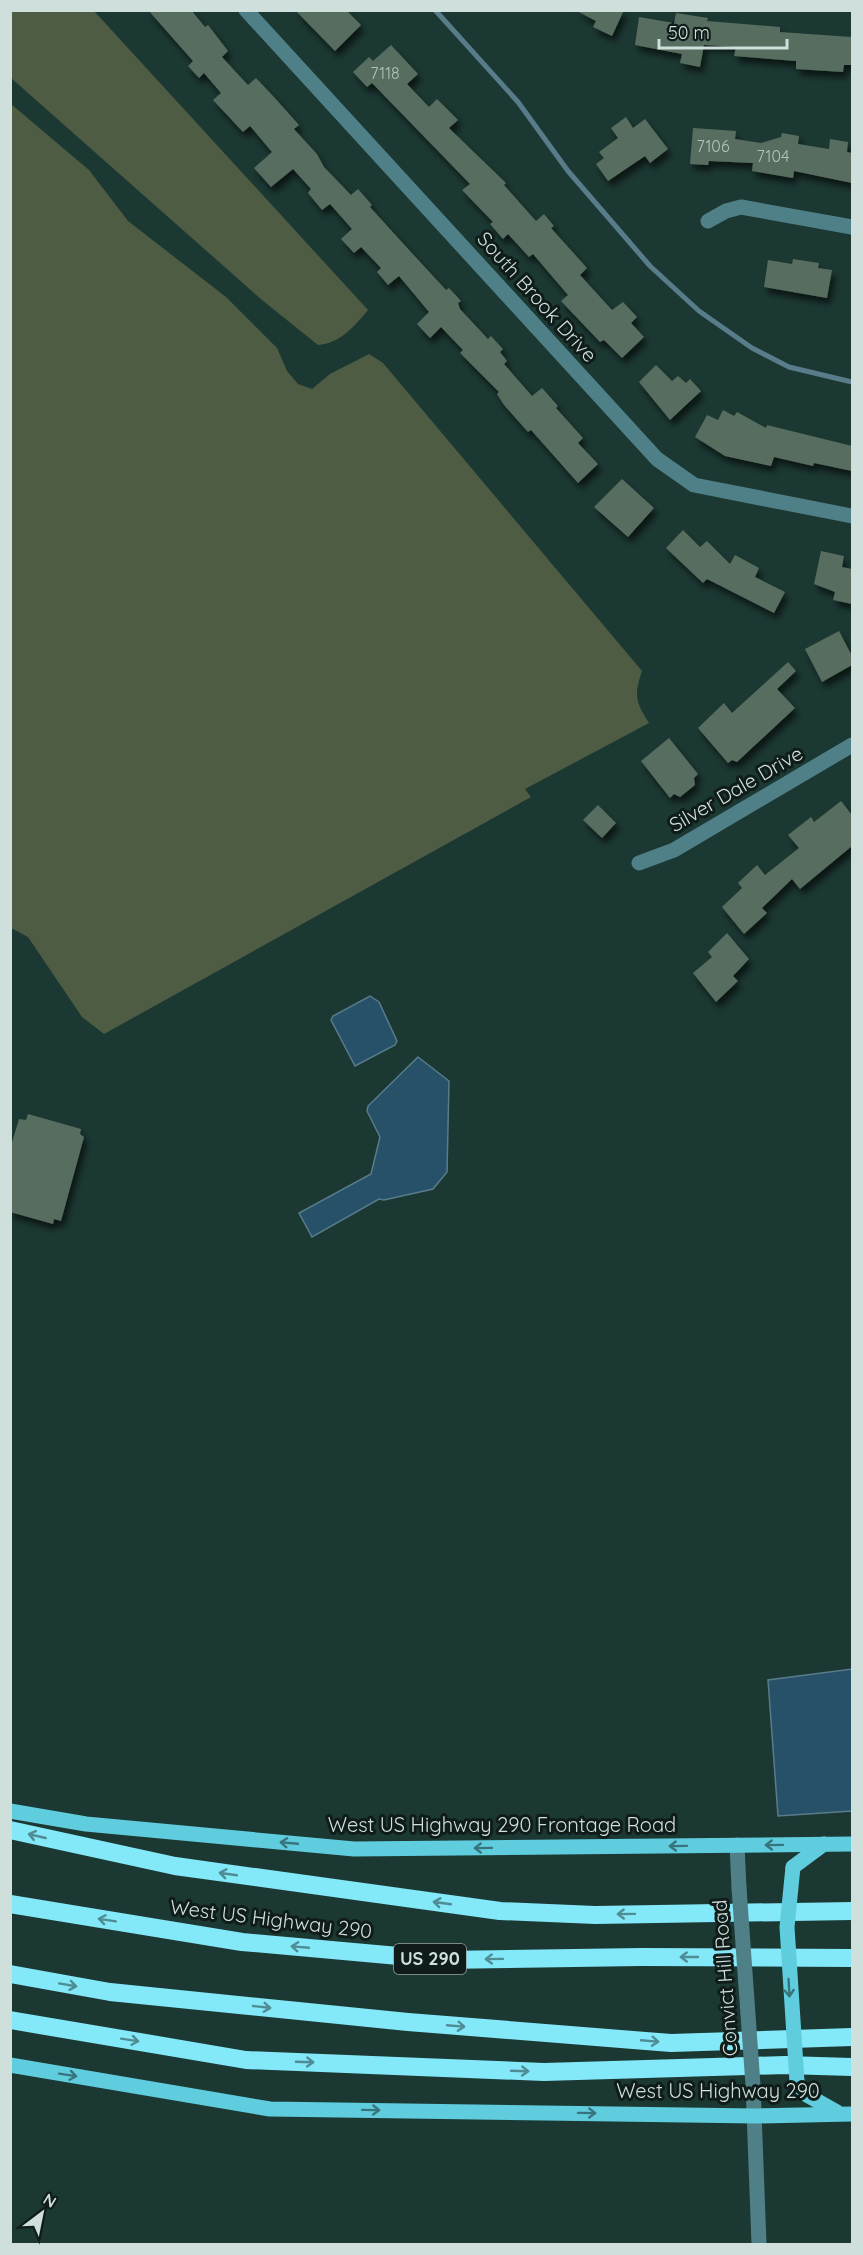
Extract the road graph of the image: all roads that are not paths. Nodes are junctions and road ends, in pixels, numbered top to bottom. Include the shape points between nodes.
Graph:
1 (246, 10) edge
2 (708, 221) dead end
3 (852, 227) edge
4 (852, 516) edge
5 (852, 745) edge
6 (639, 863) dead end
7 (10, 1811) edge
8 (10, 1830) edge
9 (824, 1844) junction
10 (852, 1844) edge
11 (737, 1845) junction
12 (10, 1904) edge
13 (852, 1911) edge
14 (852, 1958) edge
15 (10, 1974) edge
16 (10, 2020) edge
17 (852, 2037) edge
18 (852, 2057) edge
19 (10, 2065) edge
20 (784, 2065) junction
21 (852, 2067) edge
22 (847, 2114) edge
23 (756, 2116) junction
24 (759, 2244) edge

1 - 4 street, South Brook Drive via 657,459 694,485
2 - 3 street via 741,207
5 - 6 street, Silver Dale Drive via 674,850
11 -> 7 main road, West US Highway 290 Frontage Road via 354,1849 86,1824
13 -> 8 highway via 595,1915 500,1911 175,1866
9 - 10 main road, West US Highway 290 Frontage Road
9 -> 11 main road, West US Highway 290 Frontage Road
9 -> 22 main road, bridge via 793,1868 787,1927 797,2082 805,2094
11 - 23 street, Convict Hill Road, bridge
14 -> 12 highway, West US Highway 290 / US 290 via 443,1960 242,1942
15 -> 17 highway via 110,1992 671,2043
16 -> 20 highway via 246,2060 544,2072
18 - 20 highway
19 -> 23 main road, West US Highway 290 via 270,2109
20 - 21 highway
22 - 23 main road, West US Highway 290
23 - 24 street, Convict Hill Road

